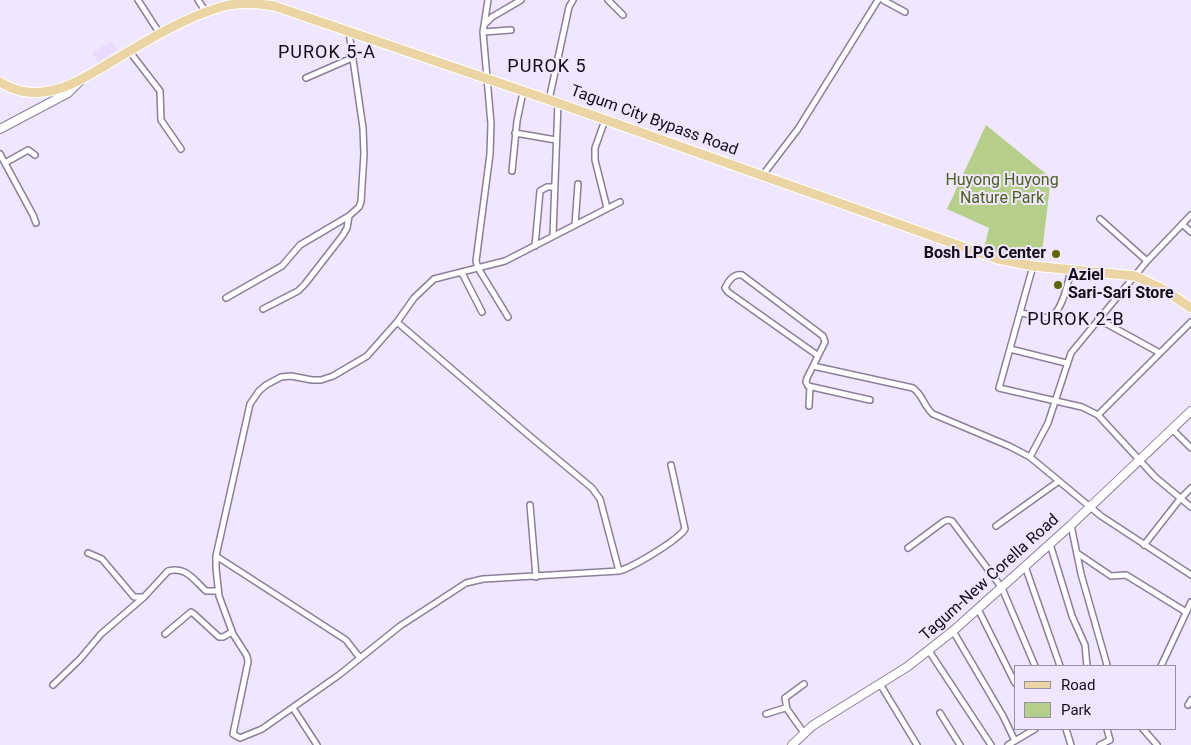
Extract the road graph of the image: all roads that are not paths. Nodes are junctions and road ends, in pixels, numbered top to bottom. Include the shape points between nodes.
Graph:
1 (138, 0) edge
2 (198, 0) edge
3 (488, 0) edge
4 (521, 0) edge
5 (573, 0) edge
6 (608, 0) edge
7 (878, 0) edge
8 (883, 0) edge
9 (905, 12) dead end
10 (206, 13) junction
11 (623, 15) dead end
12 (485, 24) junction
13 (511, 30) dead end
14 (349, 32) junction
15 (483, 32) junction
16 (160, 35) junction
17 (130, 52) junction
18 (352, 58) junction
19 (82, 78) junction
20 (306, 78) dead end
21 (487, 79) junction
22 (0, 82) edge
23 (523, 92) junction
24 (553, 101) junction
25 (605, 120) junction
26 (0, 129) edge
27 (515, 133) junction
28 (556, 140) junction
29 (181, 149) dead end
30 (0, 154) edge
31 (35, 155) dead end
32 (5, 163) junction
33 (512, 171) dead end
34 (762, 176) junction
35 (578, 184) dead end
36 (554, 188) junction
37 (620, 202) dead end
38 (607, 208) junction
39 (1191, 215) edge
40 (349, 216) junction
41 (1100, 219) dead end
42 (36, 223) dead end
43 (1182, 224) junction
44 (575, 225) junction
45 (1191, 232) edge
46 (553, 236) junction
47 (535, 246) junction
48 (1147, 261) junction
49 (1034, 266) junction
50 (478, 268) junction
51 (1071, 270) junction
52 (462, 273) junction
53 (1135, 276) junction
54 (226, 298) dead end
55 (1191, 308) edge
56 (263, 309) dead end
57 (482, 312) dead end
58 (1021, 313) junction
59 (508, 317) dead end
60 (1098, 320) junction
61 (397, 322) junction
62 (1191, 322) edge
63 (1010, 349) junction
64 (1160, 353) junction
65 (817, 355) junction
66 (1066, 363) junction
67 (813, 366) junction
68 (810, 387) junction
69 (870, 400) dead end
70 (1056, 402) junction
71 (808, 406) dead end
72 (1191, 411) edge
73 (1098, 415) junction
74 (1172, 430) junction
75 (1191, 448) edge
76 (1030, 457) junction
77 (1140, 460) junction
78 (670, 465) dead end
79 (1059, 481) junction
80 (1191, 488) edge
81 (1180, 499) junction
82 (530, 505) dead end
83 (1090, 507) junction
84 (1191, 507) edge
85 (1071, 525) junction
86 (996, 526) dead end
87 (1050, 544) junction
88 (1144, 545) junction
89 (908, 548) dead end
90 (88, 553) dead end
91 (1076, 553) junction
92 (216, 556) junction
93 (1025, 566) junction
94 (619, 571) junction
95 (1191, 575) edge
96 (536, 576) junction
97 (1002, 588) junction
98 (218, 591) junction
99 (144, 597) junction
100 (1191, 602) edge
101 (978, 609) junction
102 (1186, 612) junction
103 (953, 631) junction
104 (232, 632) junction
105 (164, 634) dead end
106 (929, 652) junction
107 (360, 658) junction
108 (1035, 665) edge
109 (1060, 665) edge
110 (1087, 665) edge
111 (1107, 665) edge
112 (1161, 665) edge
113 (1014, 680) edge
114 (804, 684) dead end
115 (880, 684) junction
116 (53, 685) dead end
117 (292, 708) junction
118 (787, 709) junction
119 (940, 713) dead end
120 (766, 714) dead end
121 (1033, 730) edge
122 (1066, 730) edge
123 (1108, 730) edge
124 (1144, 730) edge
125 (804, 733) junction
126 (1015, 741) junction
127 (317, 745) edge
128 (792, 745) edge
129 (917, 745) edge
130 (960, 745) edge
131 (992, 745) edge
132 (1008, 745) edge
133 (1071, 745) edge
134 (1100, 745) edge
135 (1157, 745) edge

1 - 16 street
2 - 10 street
3 - 12 street
4 - 12 street
5 - 24 street via 569,7
6 - 11 street
7 - 34 street via 798,129
8 - 9 street
10 - 14 main road, Tagum City Bypass Road via 234,5 261,4
10 - 16 main road, Tagum City Bypass Road
12 - 15 street
13 - 15 street
14 - 18 street
14 - 21 main road, Tagum City Bypass Road
15 - 21 street
16 - 17 main road, Tagum City Bypass Road
17 - 19 main road, Tagum City Bypass Road
17 - 29 street via 160,91 161,120
18 - 20 street
18 - 40 street via 364,154 361,202
19 - 22 main road, Tagum City Bypass Road via 56,90 34,93
19 - 26 main road via 68,93
21 - 23 main road, Tagum City Bypass Road
21 - 50 street via 490,154 476,258
23 - 24 main road, Tagum City Bypass Road
23 - 27 street
24 - 25 main road, Tagum City Bypass Road
24 - 28 street
25 - 34 main road, Tagum City Bypass Road
25 - 38 street via 595,148 595,160
27 - 28 street
27 - 33 street
28 - 36 street
30 - 32 street
31 - 32 street via 28,150
32 - 42 street
34 - 49 main road, Tagum City Bypass Road via 983,254
35 - 44 street
36 - 46 street
36 - 47 street via 540,191
37 - 38 street
38 - 44 street
39 - 43 street
40 - 54 street via 300,245 282,266
40 - 56 street via 344,236 305,284
41 - 48 street
43 - 45 street
43 - 48 street
44 - 46 street
46 - 47 street
47 - 50 street via 505,261
48 - 53 street
49 - 51 main road, Tagum City Bypass Road
49 - 58 street
50 - 52 street
50 - 59 street
51 - 53 main road, Tagum City Bypass Road
51 - 58 street via 1062,302 1053,316 1047,318
52 - 57 street
52 - 61 street via 440,276 428,284
53 - 55 main road, Tagum City Bypass Road via 1163,289
53 - 60 street
58 - 63 street
60 - 64 street
60 - 66 street
61 - 92 street via 367,356 333,376 321,380 281,377 254,397
61 - 94 street via 592,488 600,499
62 - 64 street
63 - 66 street
63 - 70 street via 999,388
64 - 73 street
65 - 65 street via 825,339 815,328 742,275 734,276 727,284 728,292
65 - 67 street
66 - 70 street
67 - 68 street via 806,382
67 - 76 street via 914,388 933,414
68 - 69 street
68 - 71 street
70 - 73 street via 1082,407
70 - 76 street
72 - 74 main road, Tagum-New Corella Road
73 - 77 street
74 - 75 street
74 - 77 main road, Tagum-New Corella Road
76 - 79 street
77 - 81 street
77 - 83 main road, Tagum-New Corella Road
78 - 94 street via 684,530 636,564
79 - 83 street
79 - 86 street
80 - 81 street
81 - 84 street
81 - 88 street
82 - 96 street
83 - 85 main road, Tagum-New Corella Road
83 - 88 street
85 - 87 main road, Tagum-New Corella Road
85 - 91 street
87 - 93 main road, Tagum-New Corella Road
87 - 110 street via 1072,616 1085,645
88 - 95 street
89 - 97 street via 950,520
90 - 99 street via 102,559 134,597
91 - 102 street via 1105,574 1114,577 1126,575
91 - 111 street
92 - 98 street
92 - 107 street via 346,640
93 - 97 main road, Tagum-New Corella Road
93 - 109 street
94 - 96 street
96 - 107 street via 483,578 466,583 400,626
97 - 101 main road, Tagum-New Corella Road
97 - 108 street
98 - 99 street via 206,591 192,576 181,570 170,570
98 - 104 street
99 - 116 street via 101,634
100 - 102 street
101 - 103 main road, Tagum-New Corella Road
101 - 113 street
102 - 112 street
103 - 106 main road, Tagum-New Corella Road
103 - 126 street
104 - 105 street via 219,637 191,612
104 - 117 street via 248,662 233,732 235,736 240,738 259,731
106 - 115 main road, Tagum-New Corella Road
106 - 131 street
107 - 117 street
114 - 118 street via 785,698
115 - 125 main road, Tagum-New Corella Road
115 - 129 street
117 - 127 street
118 - 120 street
118 - 125 street
119 - 130 street
121 - 126 street
122 - 133 street
123 - 134 street via 1110,740
124 - 135 street
125 - 128 main road, Tagum-New Corella Road
126 - 132 street

